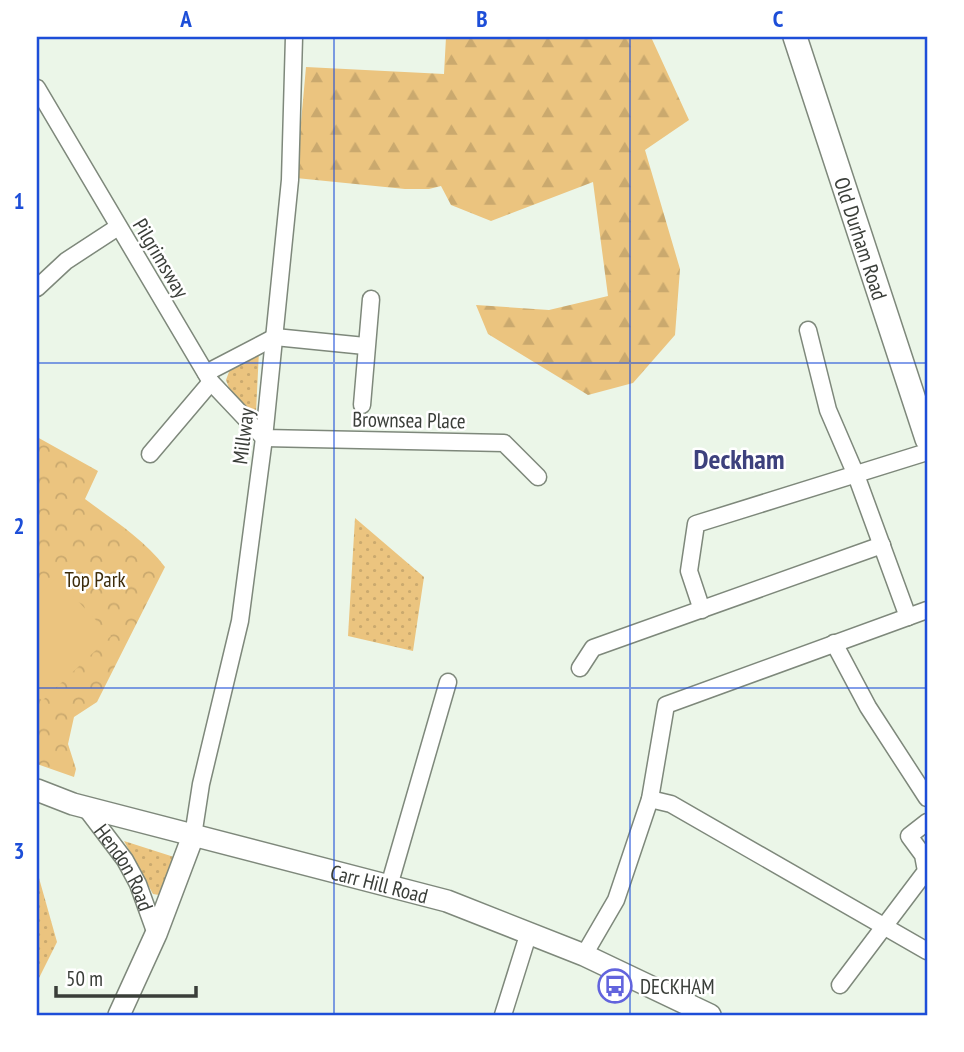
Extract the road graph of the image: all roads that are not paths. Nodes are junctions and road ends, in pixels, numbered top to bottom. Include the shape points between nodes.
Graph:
1 (294, 37) edge
2 (795, 37) edge
3 (37, 88) edge
4 (118, 227) junction
5 (37, 288) edge
6 (371, 299) dead end
7 (808, 330) dead end
8 (275, 337) junction
9 (365, 346) junction
10 (208, 377) junction
11 (362, 405) dead end
12 (264, 438) junction
13 (927, 438) edge
14 (150, 454) dead end
15 (856, 475) junction
16 (538, 477) dead end
17 (882, 545) junction
18 (702, 610) junction
19 (927, 610) edge
20 (908, 617) junction
21 (834, 643) junction
22 (580, 668) dead end
23 (448, 682) dead end
24 (37, 790) edge
25 (927, 798) edge
26 (650, 799) junction
27 (84, 806) junction
28 (927, 822) edge
29 (193, 835) junction
30 (389, 886) junction
31 (886, 927) junction
32 (529, 932) junction
33 (156, 934) junction
34 (927, 951) edge
35 (584, 956) junction
36 (840, 985) dead end
37 (119, 1015) edge
38 (503, 1015) edge
39 (710, 1015) edge

1 - 8 street, Millway via 290,180
2 - 13 main road, Old Durham Road
3 - 4 street, Pilgrimsway
4 - 5 street via 66,261
4 - 10 street, Pilgrimsway
6 - 9 street
7 - 15 street via 828,410
8 - 9 street
8 - 10 street
8 - 12 street, Millway
9 - 11 street
10 - 12 street, Pilgrimsway
10 - 14 street
12 - 16 street, Brownsea Place via 504,443
12 - 29 street, Millway via 240,621
13 - 15 street
15 - 17 street
15 - 18 street via 696,524 689,571
17 - 18 street
17 - 20 street
18 - 22 street via 593,648
19 - 20 street
20 - 21 street
21 - 25 street via 868,707
21 - 26 street via 666,705
23 - 30 street
24 - 27 street, Carr Hill Road
26 - 31 street via 671,804
26 - 35 street via 616,900
27 - 29 street, Carr Hill Road
27 - 33 street, Hendon Road via 125,860
28 - 31 street via 909,836 923,855 926,872
29 - 30 street, Carr Hill Road
29 - 33 street, Hendon Road
30 - 32 street, Carr Hill Road via 447,901
31 - 34 street
31 - 36 street
32 - 35 street, Carr Hill Road
32 - 38 street
33 - 37 street, Hendon Road
35 - 39 street, Carr Hill Road

